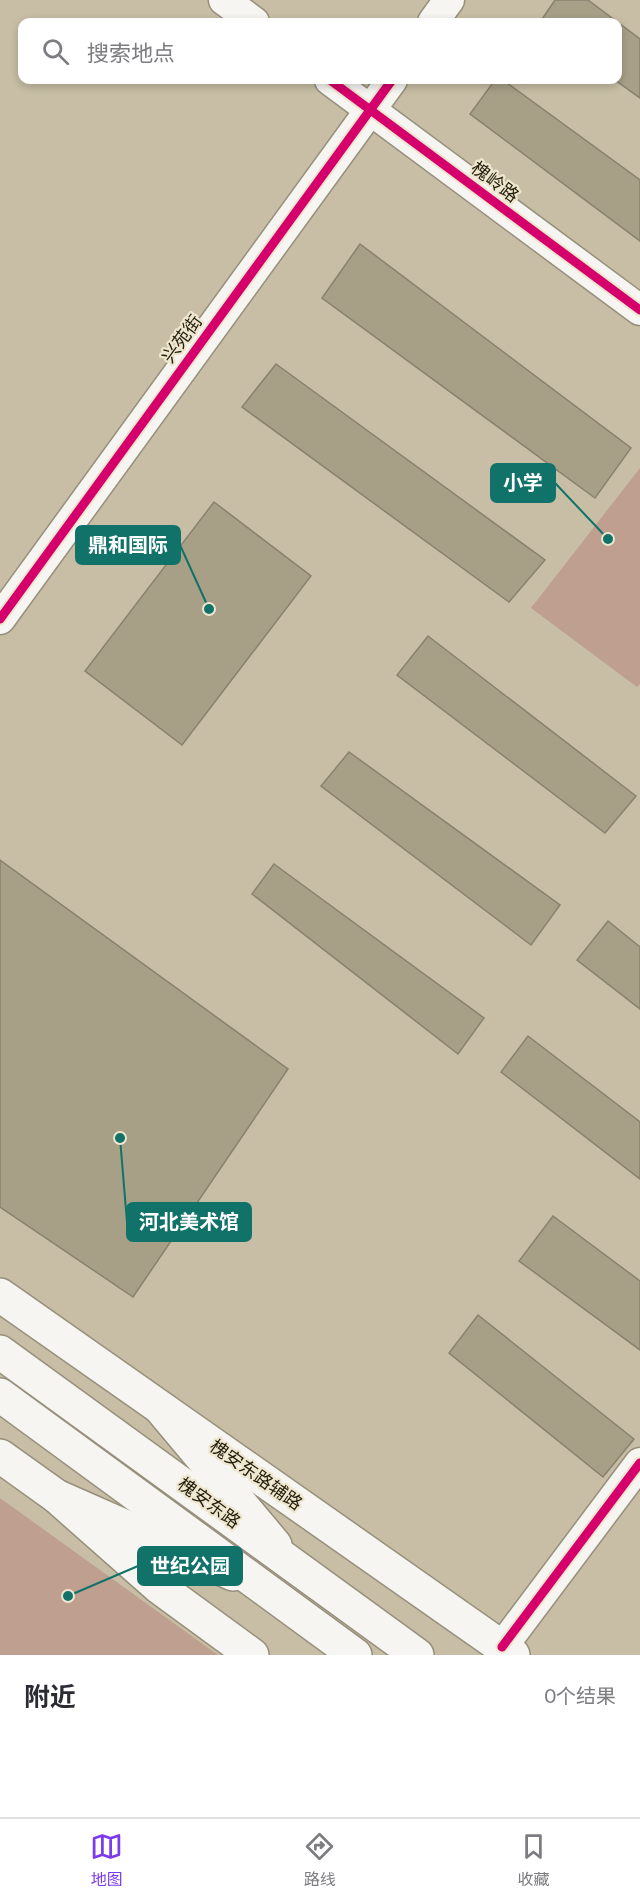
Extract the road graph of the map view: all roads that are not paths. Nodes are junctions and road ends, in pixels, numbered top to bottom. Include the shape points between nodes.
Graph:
1 (224, 0) edge
2 (449, 0) edge
3 (249, 18) edge
4 (436, 18) edge
5 (336, 84) edge
6 (389, 84) edge
7 (370, 109) junction
8 (640, 310) edge
9 (0, 619) edge
10 (0, 1295) edge
11 (0, 1352) edge
12 (0, 1395) edge
13 (162, 1410) junction
14 (0, 1456) edge
15 (640, 1463) edge
16 (57, 1496) junction
17 (287, 1560) junction
18 (264, 1588) junction
19 (508, 1651) edge
20 (252, 1655) edge
21 (355, 1655) edge
22 (417, 1655) edge

1 - 3 street
2 - 4 street
5 - 7 street, 槐岭路
6 - 7 street, 兴苑街
7 - 8 street, 槐岭路
7 - 9 street, 兴苑街
10 - 13 main road, 槐安东路辅路
11 - 17 main road, 槐安东路
12 - 18 main road, 槐安东路
13 - 17 main road
13 - 19 main road, 槐安东路辅路
14 - 16 main road
15 - 19 street
16 - 18 main road
16 - 20 main road via 159,1587
17 - 22 main road, 槐安东路
18 - 21 main road, 槐安东路

